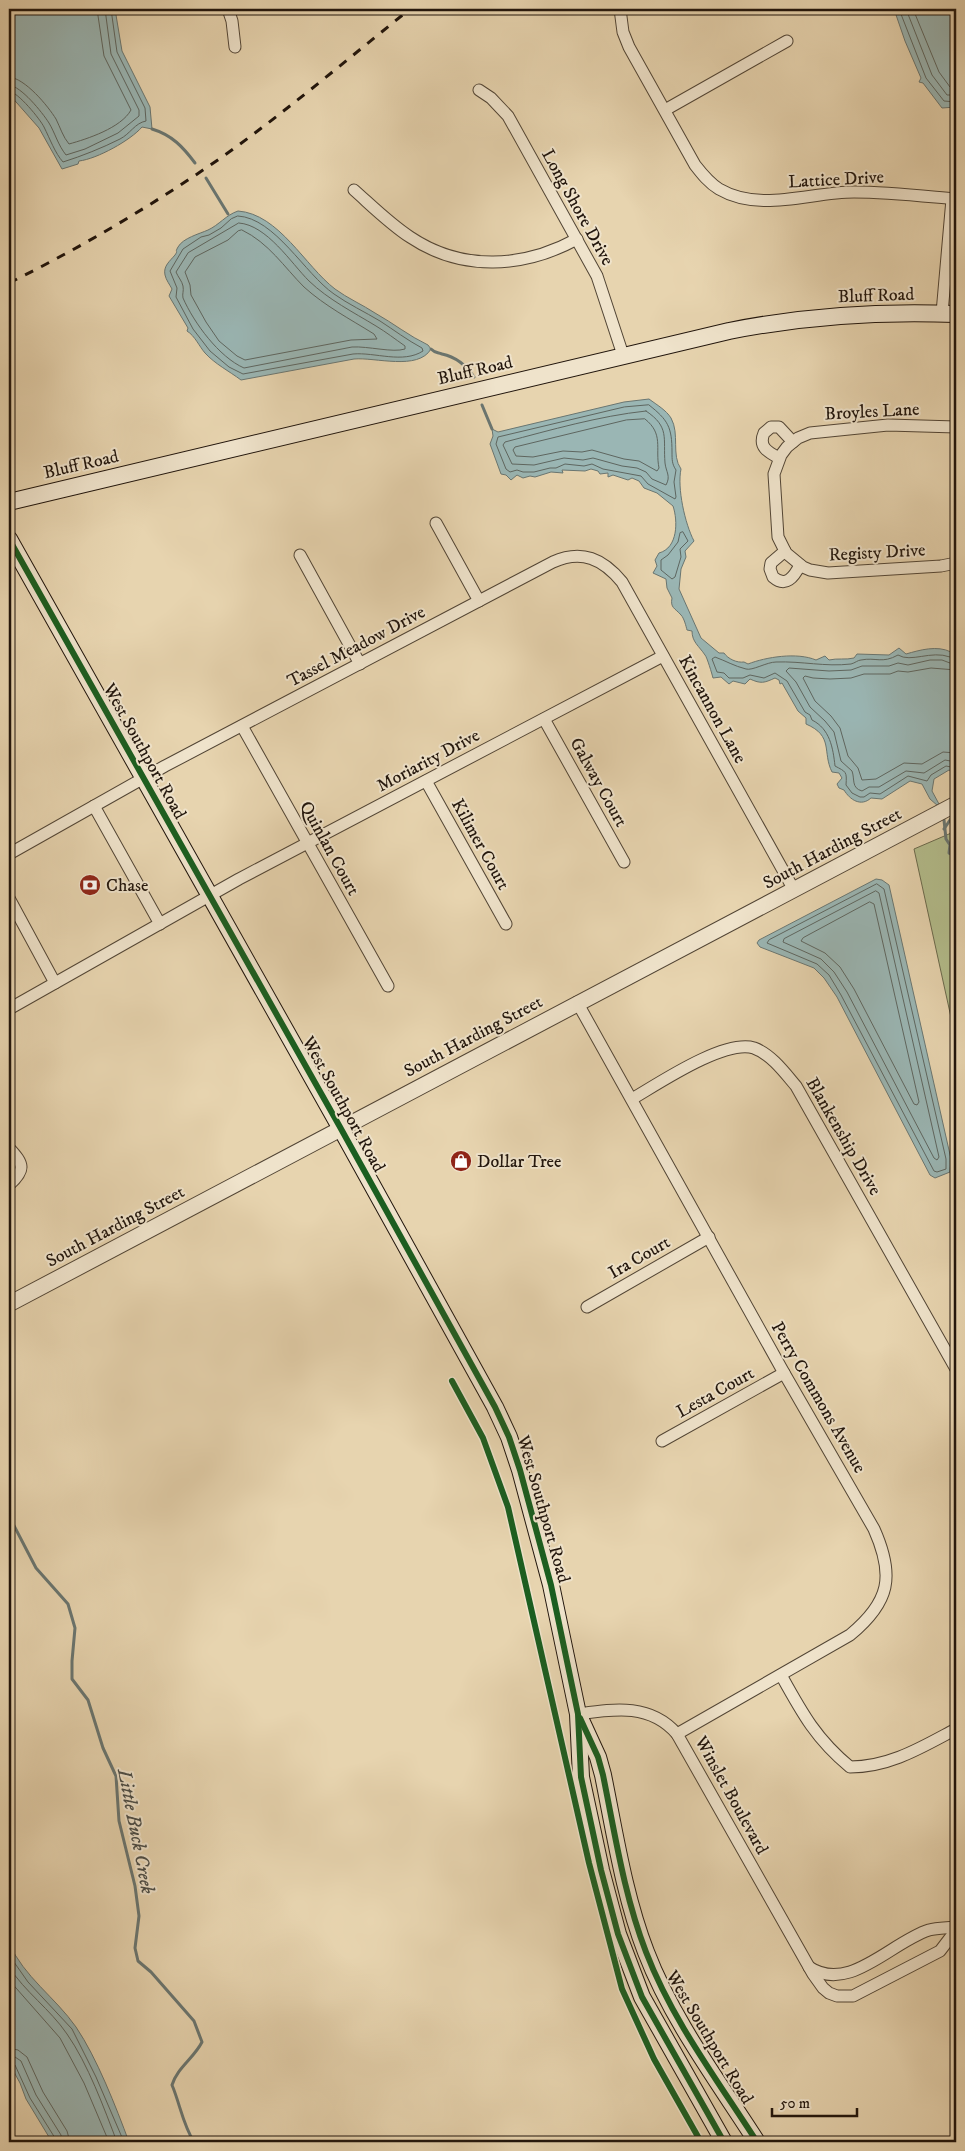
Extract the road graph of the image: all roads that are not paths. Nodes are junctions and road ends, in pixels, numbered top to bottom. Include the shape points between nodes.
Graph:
1 (228, 9) edge
2 (620, 9) edge
3 (787, 41) dead end
4 (235, 47) dead end
5 (479, 90) dead end
6 (665, 110) junction
7 (354, 190) dead end
8 (954, 199) edge
9 (577, 239) junction
10 (949, 313) edge
11 (623, 355) junction
12 (956, 426) edge
13 (793, 442) junction
14 (780, 458) junction
15 (774, 485) joint
16 (9, 502) edge
17 (436, 524) dead end
18 (9, 539) edge
19 (785, 551) junction
20 (300, 555) dead end
21 (588, 558) joint
22 (956, 563) edge
23 (800, 565) junction
24 (479, 601) junction
25 (663, 656) junction
26 (360, 664) junction
27 (544, 718) junction
28 (242, 726) junction
29 (143, 778) junction
30 (426, 781) junction
31 (956, 804) edge
32 (94, 806) junction
33 (306, 843) junction
34 (9, 854) edge
35 (624, 862) dead end
36 (794, 890) junction
37 (210, 896) junction
38 (9, 898) edge
39 (160, 924) junction
40 (506, 924) dead end
41 (55, 983) junction
42 (388, 986) dead end
43 (577, 1002) junction
44 (9, 1009) edge
45 (632, 1099) junction
46 (340, 1128) junction
47 (9, 1148) edge
48 (9, 1185) edge
49 (709, 1237) junction
50 (9, 1304) edge
51 (587, 1307) dead end
52 (956, 1369) edge
53 (784, 1373) junction
54 (662, 1441) dead end
55 (781, 1675) junction
56 (578, 1714) junction
57 (956, 1729) edge
58 (677, 1734) junction
59 (956, 1926) edge
60 (956, 1930) edge
61 (809, 1967) junction
62 (724, 2142) edge
63 (757, 2142) edge

1 - 4 street
2 - 6 street, Lattice Drive via 626,42
3 - 6 street
5 - 9 street, Long Shore Drive via 508,116
6 - 8 street, Lattice Drive via 702,174 719,189 742,199 762,201 852,192
7 - 9 street via 412,238 436,251 469,261 499,263 528,259 550,253
8 - 10 street
9 - 11 street, Long Shore Drive via 597,276
10 - 11 main road, Bluff Road via 859,314 778,322
11 - 16 main road, Bluff Road
12 - 13 street, Broyles Lane via 864,426 806,434
13 - 14 street, Broyles Lane
13 - 14 street via 779,427 771,427 764,433 764,448
14 - 15 street, Broyles Lane
15 - 19 street, Registy Drive via 776,530
17 - 24 street
18 - 29 main road, West Southport Road
19 - 23 street, Registy Drive
19 - 23 street via 770,563 773,577 782,582 788,580
20 - 26 street
21 - 24 street, Tassel Meadow Drive via 573,556 558,560
21 - 25 street, Kincannon Lane via 605,564 619,578
22 - 23 street, Registy Drive via 828,573
24 - 26 street, Tassel Meadow Drive
25 - 27 street, Moriarity Drive
25 - 36 street, Kincannon Lane
26 - 28 street, Tassel Meadow Drive
27 - 30 street, Moriarity Drive
27 - 35 street, Galway Court
28 - 29 street, Tassel Meadow Drive
28 - 33 street, Quinlan Court
29 - 32 street, Tassel Meadow Drive
29 - 37 main road, West Southport Road
30 - 33 street, Moriarity Drive
30 - 40 street, Kilimer Court
31 - 36 street, South Harding Street
32 - 34 street, Tassel Meadow Drive
32 - 39 street
33 - 37 street, Moriarity Drive
33 - 42 street, Quinlan Court
36 - 43 street, South Harding Street
37 - 39 street, Moriarity Drive
37 - 46 main road, West Southport Road
38 - 41 street
39 - 41 street, Moriarity Drive
41 - 44 street, Moriarity Drive
43 - 45 street, Perry Commons Avenue
43 - 46 street, South Harding Street
45 - 49 street, Perry Commons Avenue
45 - 52 street, Blankenship Drive via 712,1055 753,1048 769,1057 796,1086
46 - 50 street, South Harding Street
46 - 56 main road, West Southport Road via 509,1437 541,1543
47 - 48 street via 22,1167 19,1176
49 - 51 street, Ira Court
49 - 53 street, Perry Commons Avenue
53 - 54 street, Lesta Court
53 - 55 street, Perry Commons Avenue via 874,1529 884,1552 887,1575 883,1595 874,1612 862,1624 850,1635
55 - 57 street via 809,1725 850,1767 867,1767 906,1756
55 - 58 street, Perry Commons Avenue
56 - 58 street, Winslet Boulevard via 620,1709 649,1713
56 - 62 main road, West Southport Road via 581,1777 618,1934 642,1997
56 - 63 main road, West Southport Road via 598,1757 626,1886 646,1952 671,2006
58 - 61 street, Winslet Boulevard
59 - 61 street via 929,1930 844,1974 826,1976
60 - 61 street, Winslet Boulevard via 940,1951 853,1996 829,1993

